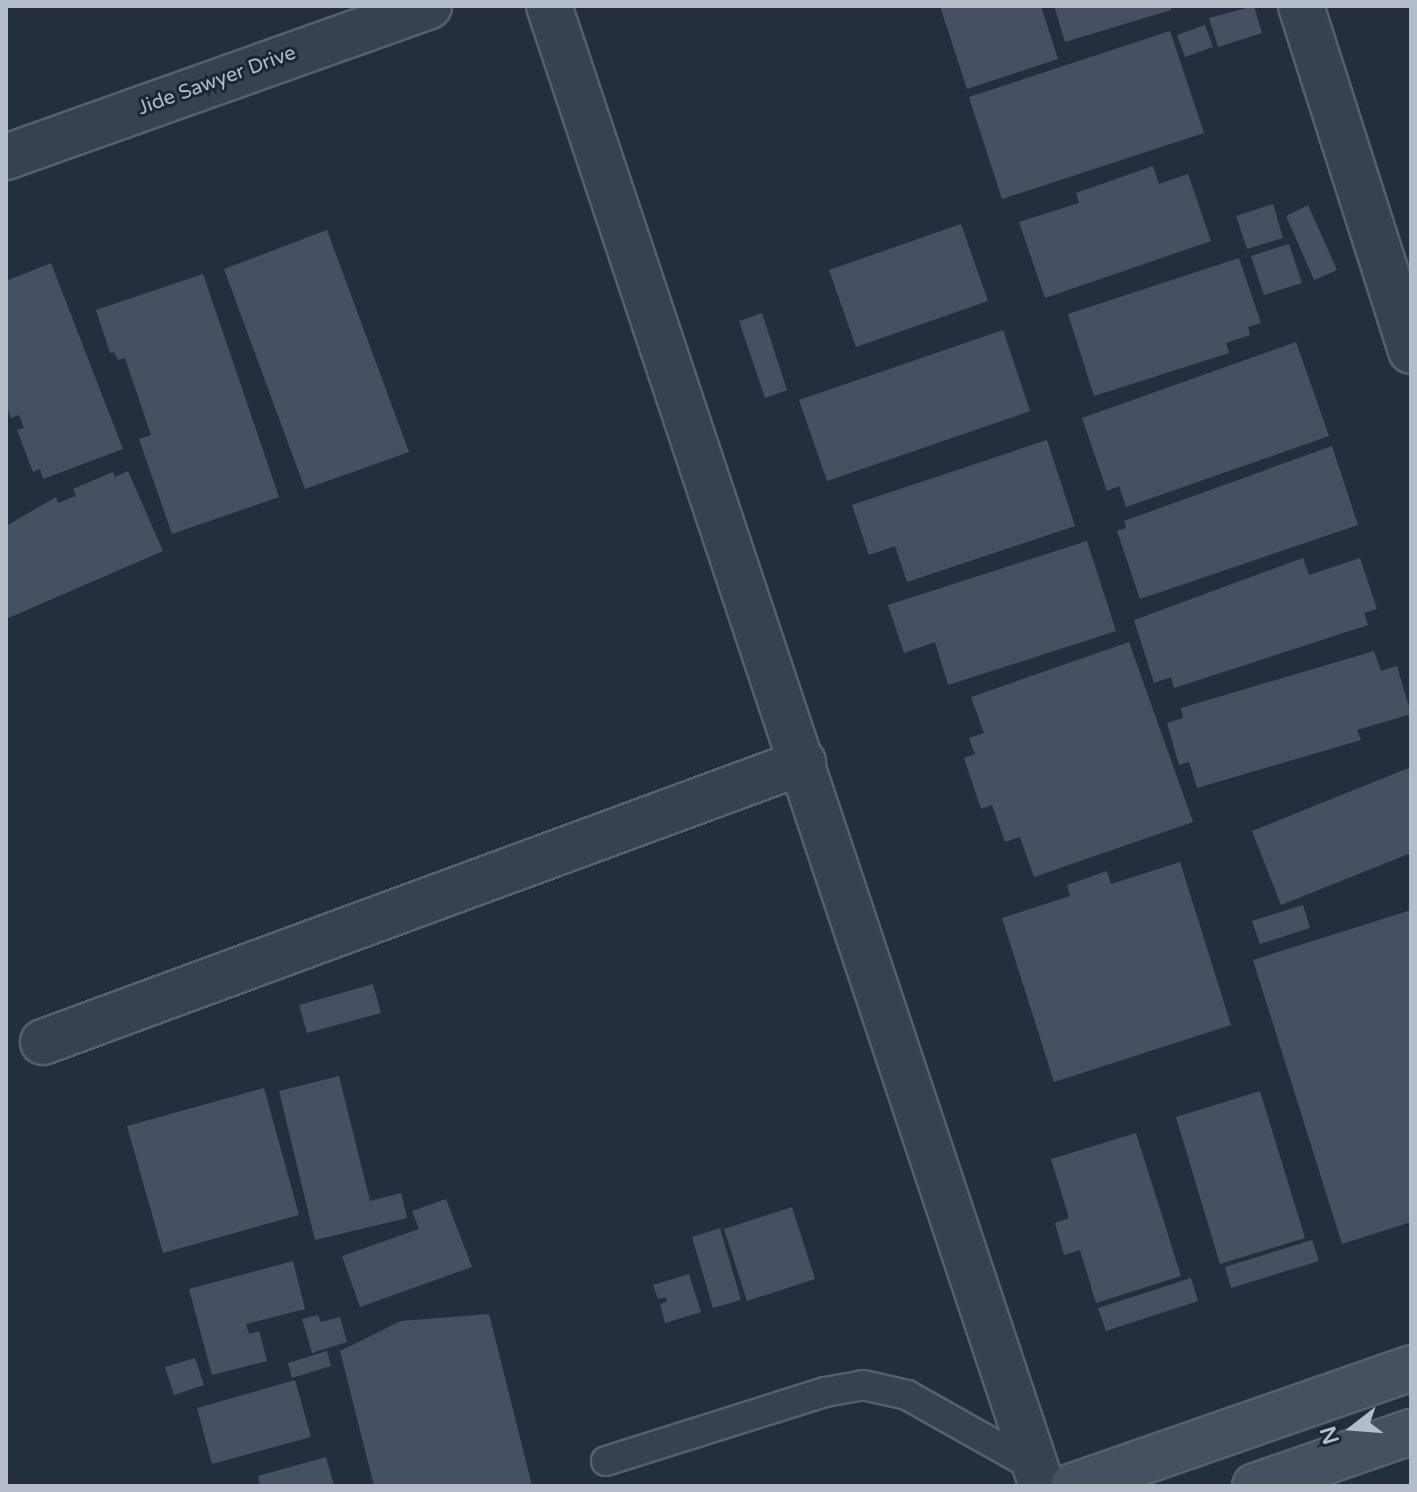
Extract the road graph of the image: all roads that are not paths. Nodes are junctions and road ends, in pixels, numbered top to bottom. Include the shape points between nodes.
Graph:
1 (429, 6) edge
2 (549, 6) edge
3 (1301, 6) edge
4 (6, 157) edge
5 (1411, 351) edge
6 (803, 762) junction
7 (43, 1042) dead end
8 (1411, 1368) edge
9 (1411, 1432) edge
10 (606, 1461) dead end
11 (1050, 1480) edge
12 (1255, 1486) edge

1 - 4 street, Jide Sawyer Drive
2 - 6 street
3 - 5 street
6 - 7 street
6 - 11 street
8 - 11 main road
9 - 12 main road
10 - 11 lane via 825,1392 863,1385 907,1395

